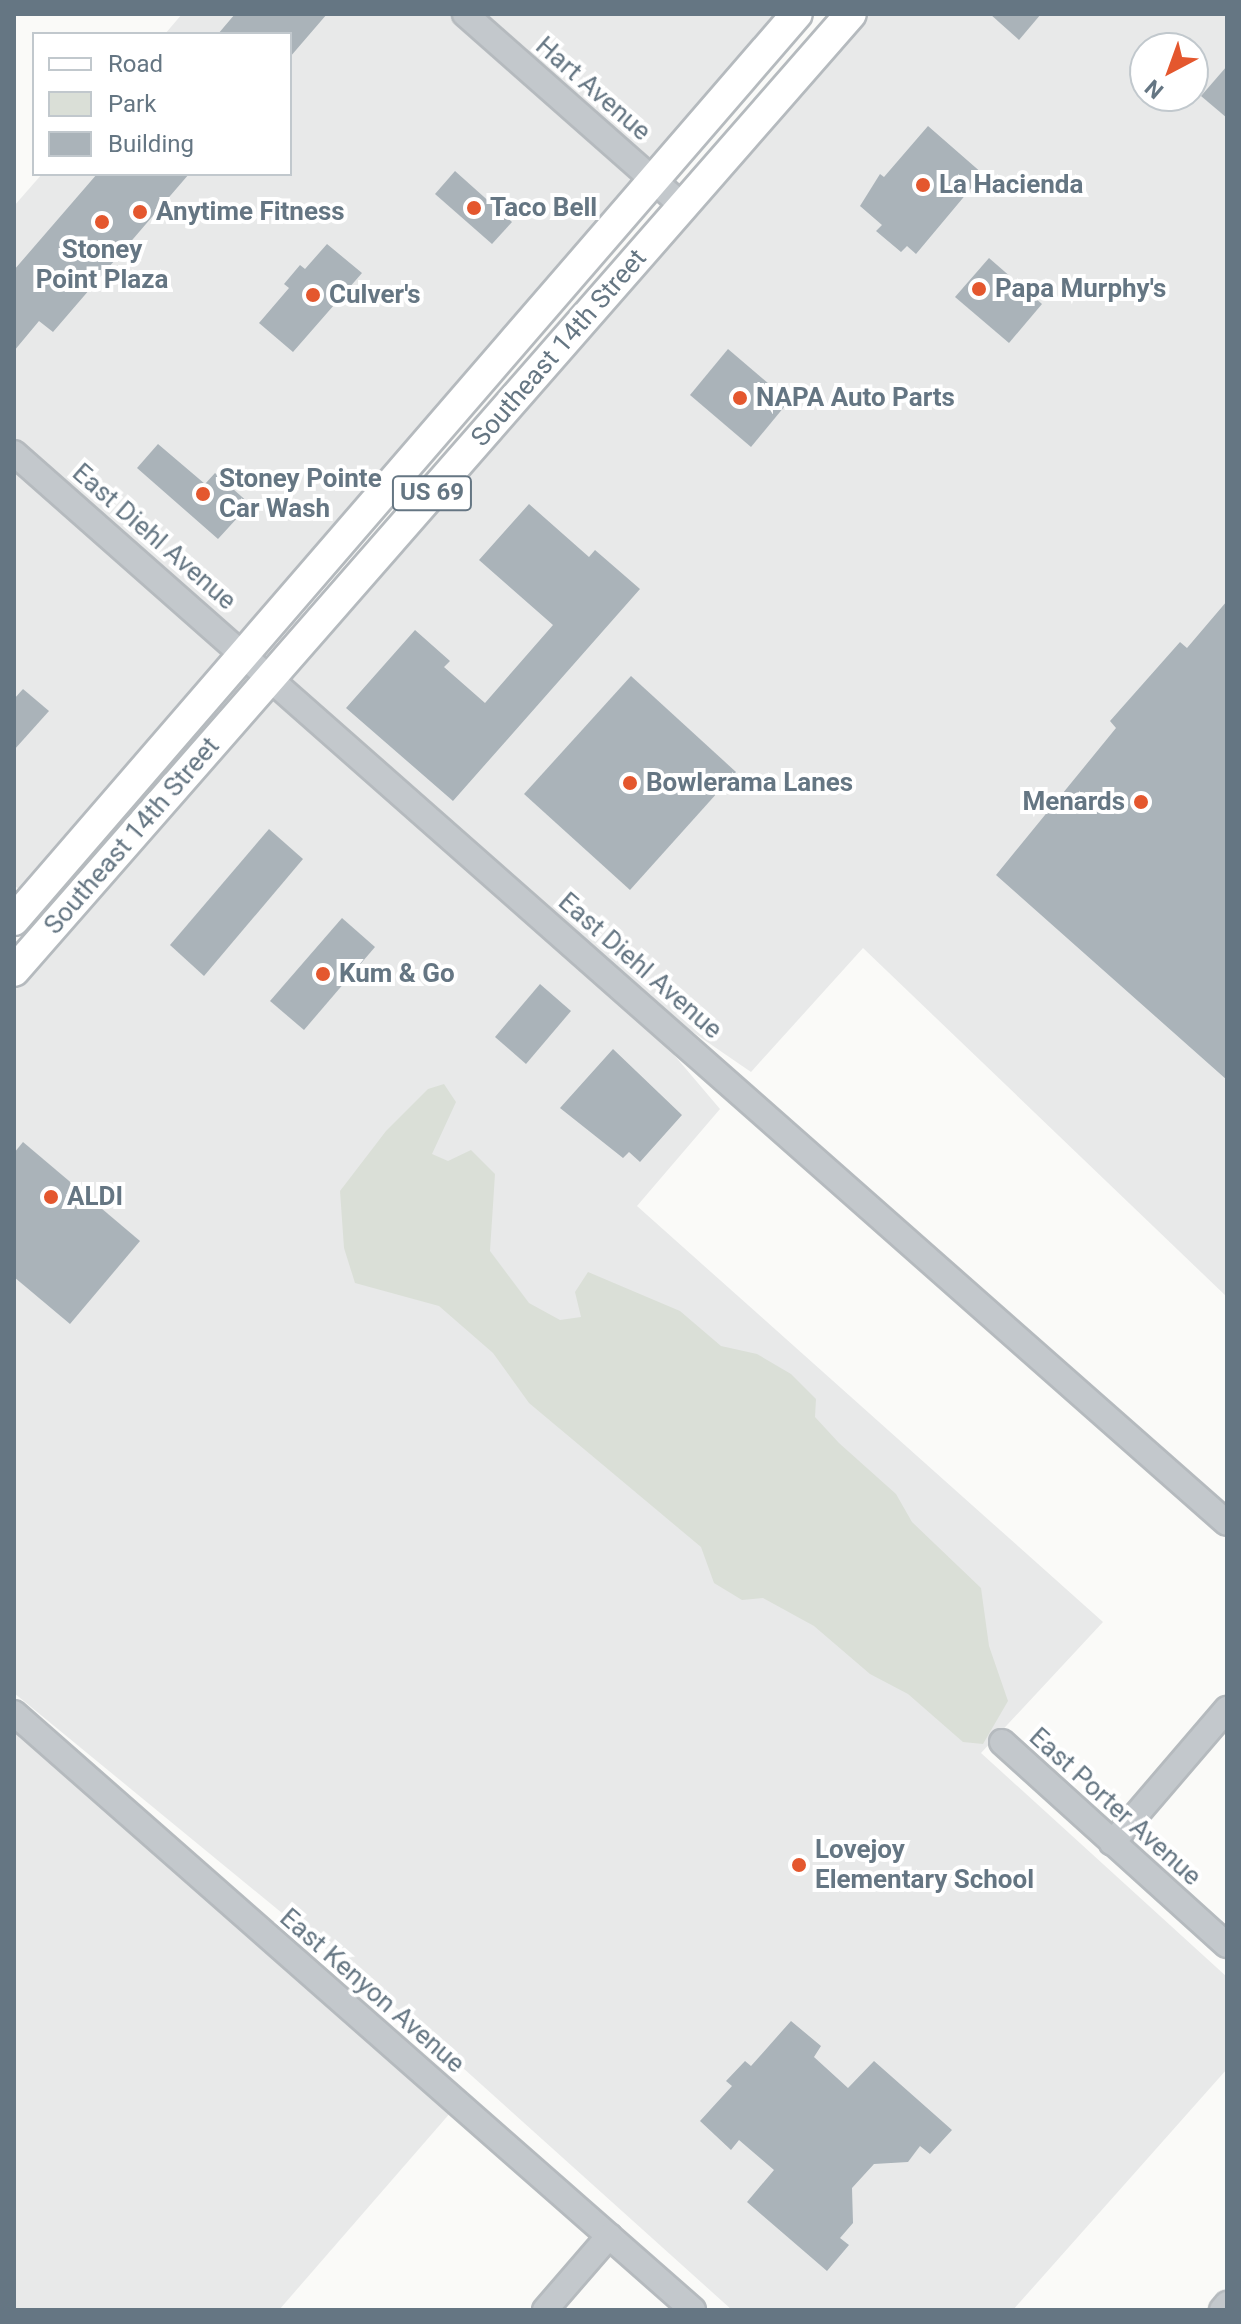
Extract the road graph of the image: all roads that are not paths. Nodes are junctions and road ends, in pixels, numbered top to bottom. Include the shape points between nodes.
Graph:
1 (465, 14) edge
2 (797, 14) edge
3 (851, 14) edge
4 (654, 179) junction
5 (683, 206) junction
6 (14, 453) edge
7 (244, 653) junction
8 (271, 677) junction
9 (14, 920) edge
10 (14, 971) edge
11 (1227, 1523) edge
12 (1227, 1709) edge
13 (14, 1713) edge
14 (1002, 1742) dead end
15 (1112, 1843) junction
16 (1227, 1945) edge
17 (609, 2236) junction
18 (1227, 2304) edge
19 (545, 2310) edge
20 (693, 2310) edge
21 (1222, 2310) edge

1 - 4 street, Hart Avenue
2 - 4 main road, Southeast 14th Street / US 69
3 - 5 main road, Southeast 14th Street / US 69
4 - 5 street, Hart Avenue
4 - 7 main road, Southeast 14th Street / US 69
5 - 8 main road, Southeast 14th Street / US 69
6 - 7 street, East Diehl Avenue
7 - 8 street, East Diehl Avenue
7 - 9 main road, Southeast 14th Street / US 69
8 - 10 main road, Southeast 14th Street / US 69
8 - 11 street, East Diehl Avenue
12 - 15 street
13 - 17 street, East Kenyon Avenue
14 - 15 street, East Porter Avenue
15 - 16 street, East Porter Avenue
17 - 19 street
17 - 20 street, East Kenyon Avenue
18 - 21 street

